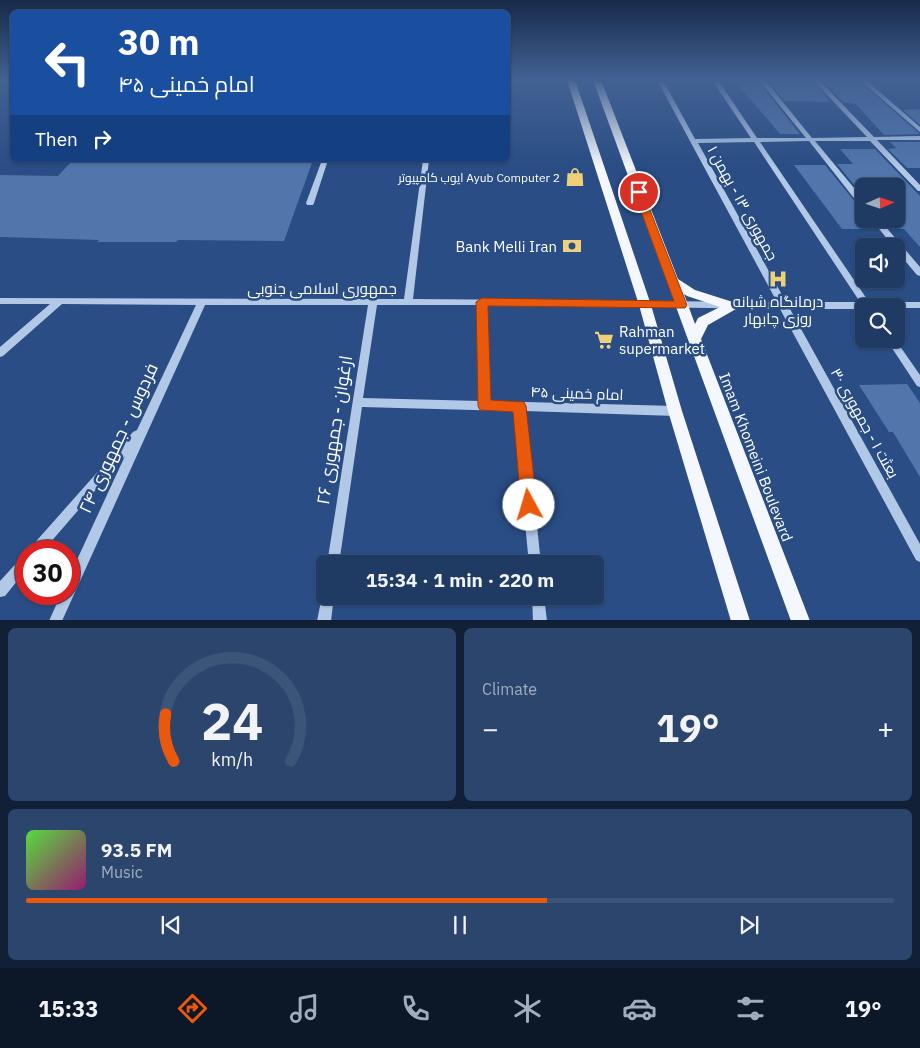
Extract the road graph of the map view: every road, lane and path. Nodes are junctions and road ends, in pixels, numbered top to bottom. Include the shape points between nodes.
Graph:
1 (580, 109) edge
2 (608, 109) edge
3 (676, 109) edge
4 (735, 109) edge
5 (785, 109) edge
6 (843, 109) edge
7 (896, 109) edge
8 (920, 130) edge
9 (920, 138) edge
10 (872, 139) junction
11 (756, 140) junction
12 (809, 140) junction
13 (693, 141) junction
14 (324, 162) edge
15 (426, 162) edge
16 (920, 189) edge
17 (855, 194) edge
18 (310, 203) dead end
19 (882, 228) edge
20 (920, 273) edge
21 (671, 280) junction
22 (861, 298) edge
23 (0, 301) edge
24 (60, 301) junction
25 (202, 301) junction
26 (373, 302) junction
27 (408, 302) junction
28 (482, 302) junction
29 (644, 305) junction
30 (681, 305) junction
31 (783, 305) junction
32 (905, 305) edge
33 (920, 305) edge
34 (732, 306) junction
35 (855, 306) edge
36 (694, 340) junction
37 (896, 348) edge
38 (0, 354) edge
39 (920, 383) edge
40 (357, 402) junction
41 (485, 406) junction
42 (519, 406) junction
43 (675, 411) junction
44 (144, 428) junction
45 (45, 540) edge
46 (333, 555) edge
47 (534, 555) edge
48 (920, 556) edge
49 (80, 566) edge
50 (15, 574) edge
51 (0, 591) edge
52 (62, 605) edge
53 (326, 605) edge
54 (539, 605) edge
55 (55, 620) edge
56 (324, 620) edge
57 (540, 620) edge
58 (741, 620) edge
59 (801, 620) edge

1 - 29 main road
2 - 21 main road, Imam Khomeini Boulevard
3 - 13 street, جمهوری ۱۳ - بهمن ۱
4 - 11 street
5 - 12 street
6 - 10 street
7 - 8 street
9 - 10 street
10 - 12 street
10 - 16 street
11 - 12 street
11 - 13 street
11 - 22 street
12 - 17 street
13 - 31 street, جمهوری ۱۳ - بهمن ۱
14 - 18 street
15 - 27 street
19 - 20 street
21 - 30 main road, Imam Khomeini Boulevard
21 - 34 main road via 691,293
23 - 24 street, جمهوری اسلامی جنوبی
24 - 25 street, جمهوری اسلامی جنوبی
24 - 38 street
25 - 26 street, جمهوری اسلامی جنوبی
25 - 44 street, فردوس - جمهوری ۲۴
26 - 27 street, جمهوری اسلامی جنوبی
26 - 40 street, ارغوان - جمهوری ۲۶
27 - 28 street, جمهوری اسلامی جنوبی
28 - 29 street, جمهوری اسلامی جنوبی
28 - 41 street
29 - 30 street, جمهوری اسلامی جنوبی
29 - 43 main road
30 - 34 street, جمهوری اسلامی جنوبی
30 - 36 main road, Imam Khomeini Boulevard
31 - 34 street, جمهوری اسلامی جنوبی
31 - 35 street, جمهوری اسلامی جنوبی
31 - 48 street, بعثت ۱ - جمهوری ۳۰
32 - 33 street, جمهوری اسلامی جنوبی
34 - 36 main road via 703,322
36 - 59 main road, Imam Khomeini Boulevard
37 - 39 street
40 - 41 street, امام خمینی ۴۵
40 - 46 street, ارغوان - جمهوری ۲۶
41 - 42 street, امام خمینی ۴۵
42 - 43 street, امام خمینی ۴۵
42 - 47 street
43 - 58 main road
44 - 45 street
44 - 49 street, فردوس - جمهوری ۲۴
50 - 51 street
52 - 55 street, فردوس - جمهوری ۲۴
53 - 56 street
54 - 57 street

